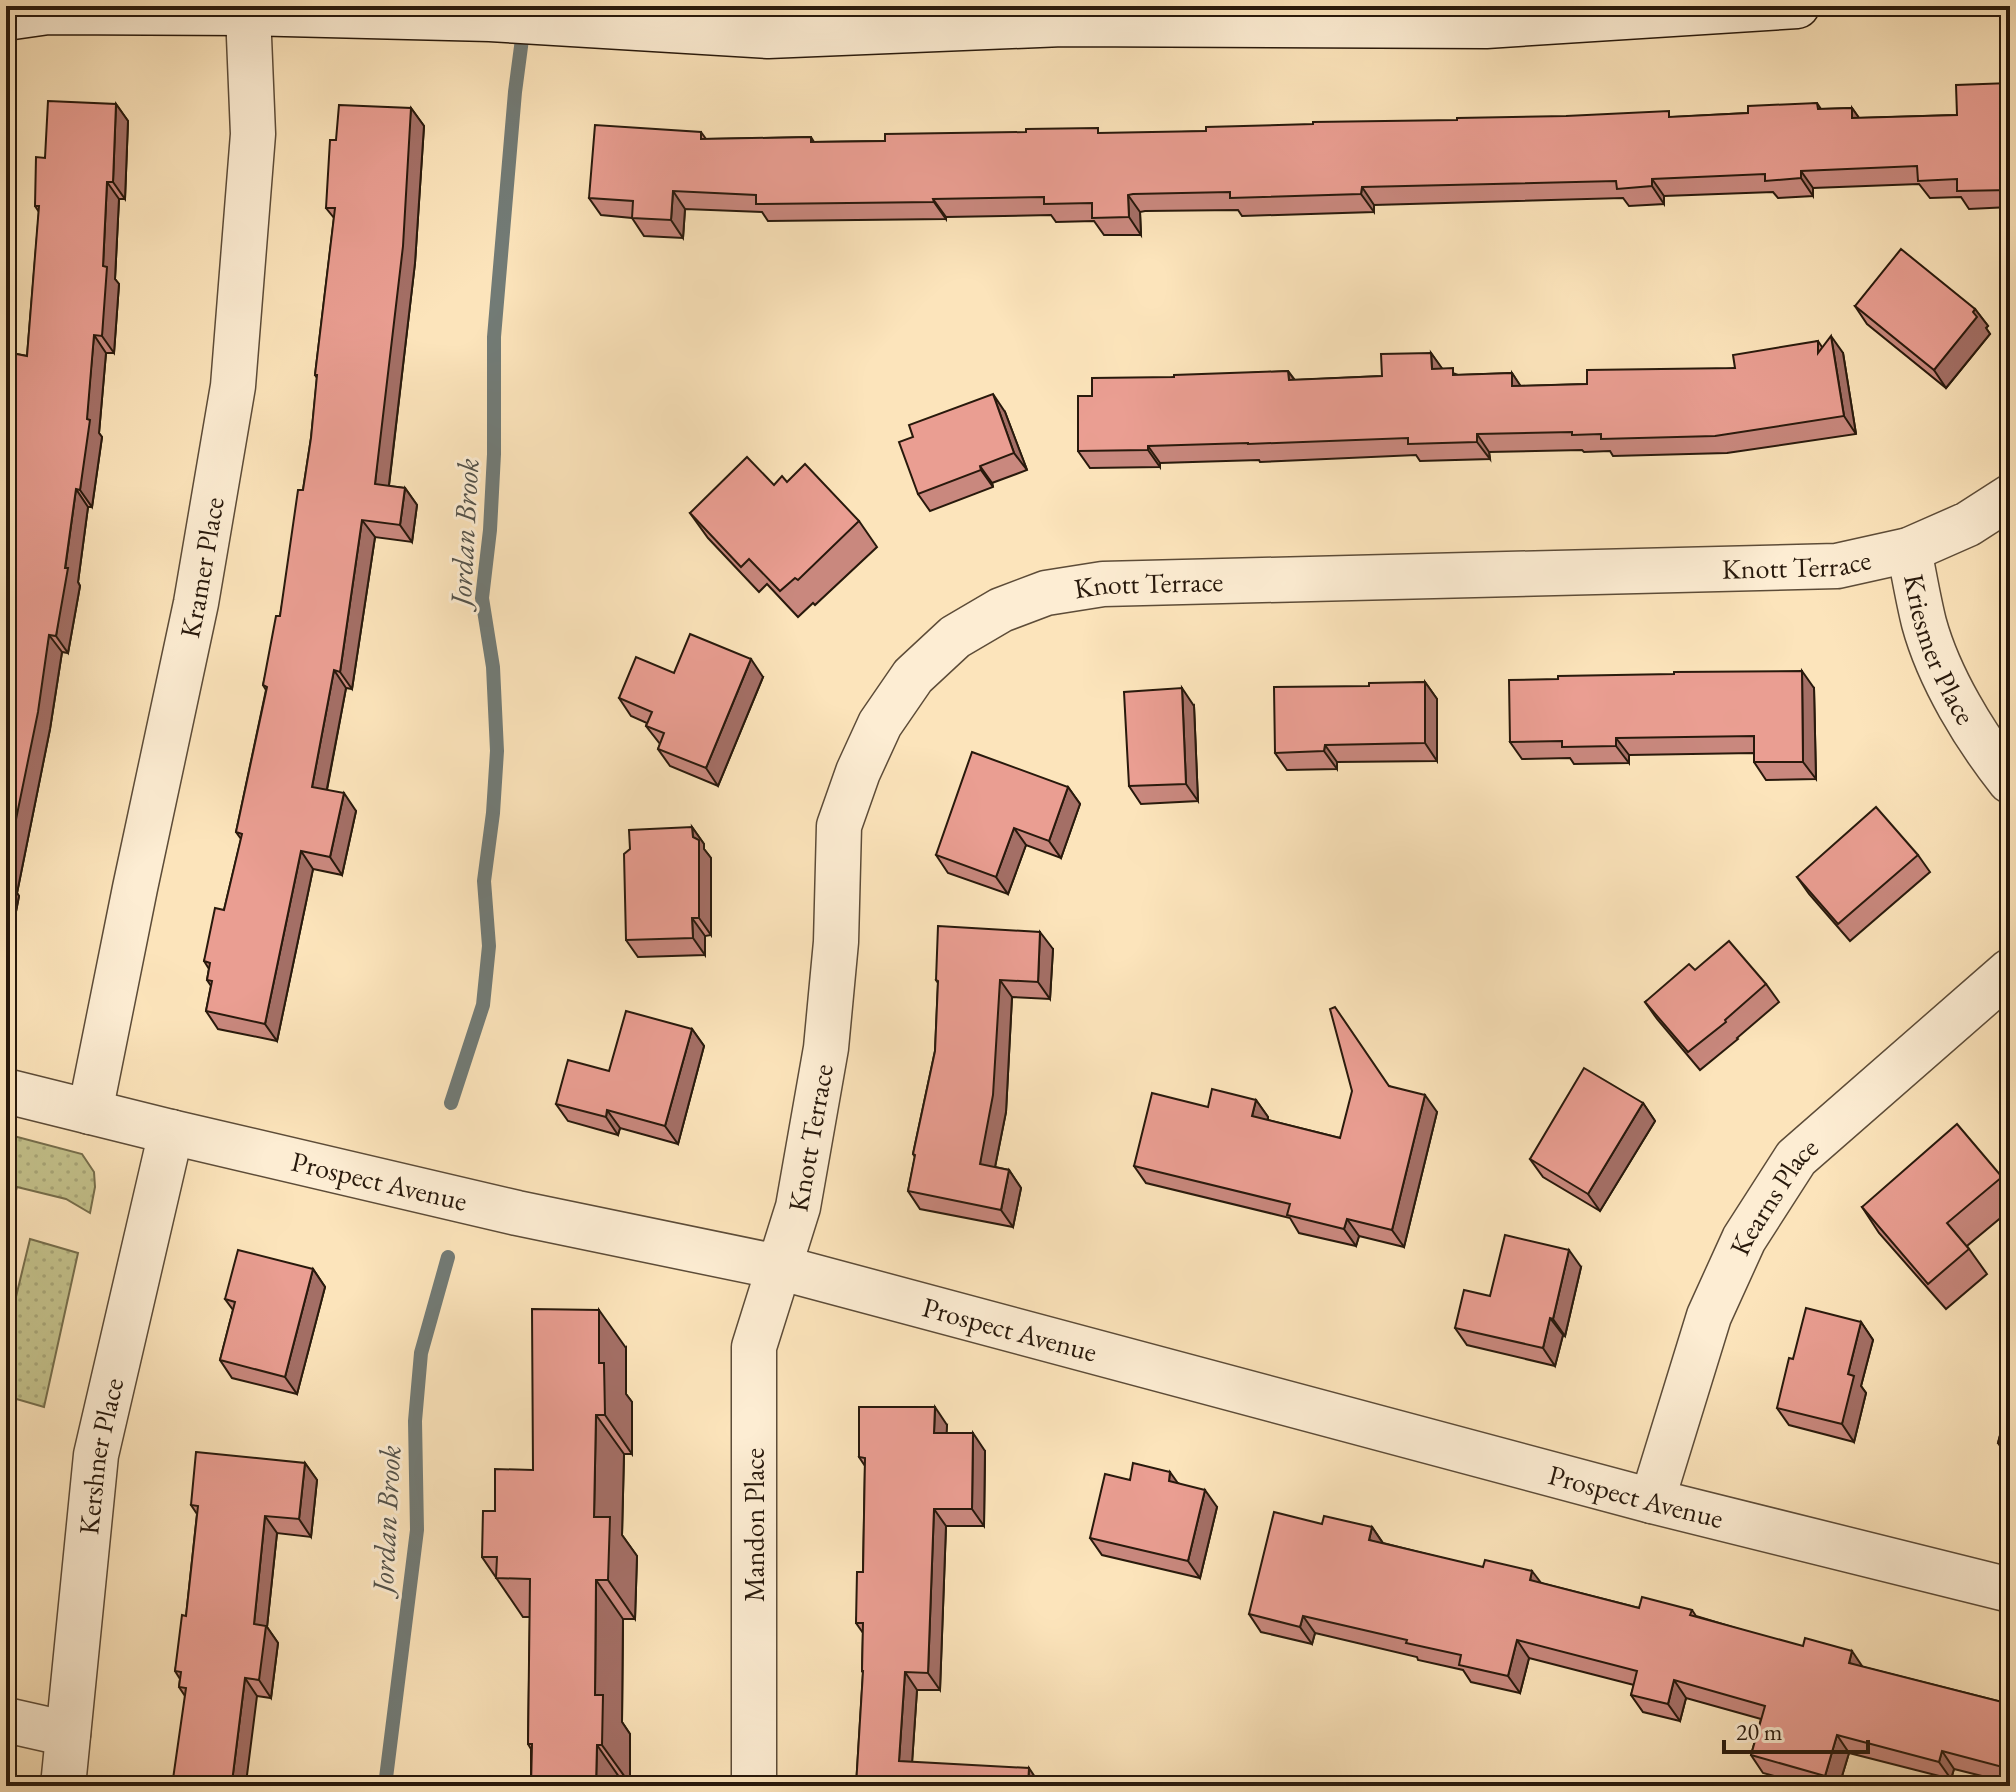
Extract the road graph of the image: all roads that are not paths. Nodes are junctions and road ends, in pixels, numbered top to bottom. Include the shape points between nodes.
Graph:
1 (1797, 6) edge
2 (248, 13) junction
3 (1063, 15) edge
4 (6, 18) edge
5 (2010, 497) edge
6 (1909, 550) junction
7 (2010, 781) edge
8 (2010, 971) edge
9 (6, 1091) edge
10 (90, 1112) junction
11 (171, 1132) junction
12 (778, 1267) junction
13 (1652, 1501) junction
14 (2010, 1590) edge
15 (6, 1720) edge
16 (68, 1734) junction
17 (63, 1786) edge
18 (754, 1786) edge

1 - 3 street via 1486,26
2 - 3 street via 490,19 768,36
2 - 4 street via 48,12
2 - 10 street, Kramer Place via 253,134 233,386 196,603
5 - 6 street, Knott Terrace via 1968,524
6 - 7 street, Kriesmer Place via 1924,625 1948,686
6 - 12 street, Knott Terrace via 1837,566 1103,584 1046,593 1001,610 955,637 913,676 880,724 839,826 826,1048 798,1207
8 - 13 street, Kearns Place via 1796,1158 1744,1239 1709,1316
9 - 10 street, Prospect Avenue
10 - 11 street, Prospect Avenue
11 - 12 street, Prospect Avenue
11 - 16 street, Kershner Place via 96,1455
12 - 13 street, Prospect Avenue
12 - 18 street, Mandon Place via 754,1347
13 - 14 street, Prospect Avenue
15 - 16 street
16 - 17 street, Kershner Place

